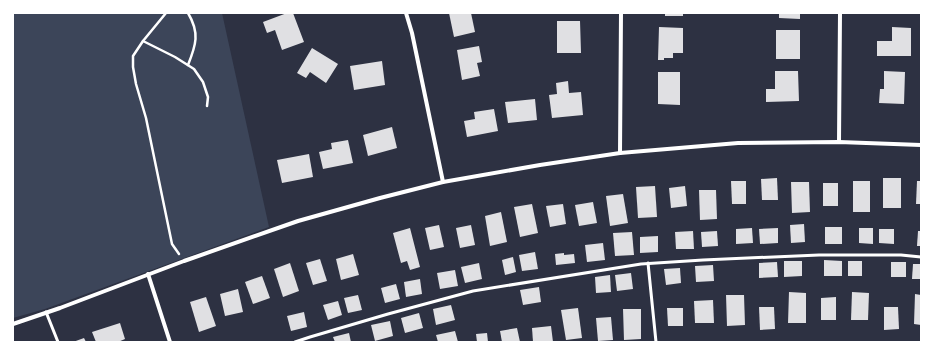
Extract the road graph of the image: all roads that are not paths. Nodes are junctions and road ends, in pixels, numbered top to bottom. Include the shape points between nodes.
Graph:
1 (406, 13) edge
2 (621, 13) edge
3 (840, 13) edge
4 (839, 142) junction
5 (921, 145) edge
6 (620, 153) junction
7 (443, 182) junction
8 (921, 257) edge
9 (648, 263) junction
10 (148, 274) junction
11 (46, 312) junction
12 (13, 324) edge
13 (58, 342) edge
14 (170, 342) edge
15 (295, 342) edge
16 (656, 342) edge

1 - 7 street
2 - 6 street
3 - 4 street
4 - 5 street
4 - 6 street via 738,143
6 - 7 street via 540,164
7 - 10 street via 298,221
8 - 9 lane via 819,255
9 - 15 lane via 473,291
9 - 16 lane
10 - 11 street
10 - 14 street
11 - 12 street
11 - 13 lane

